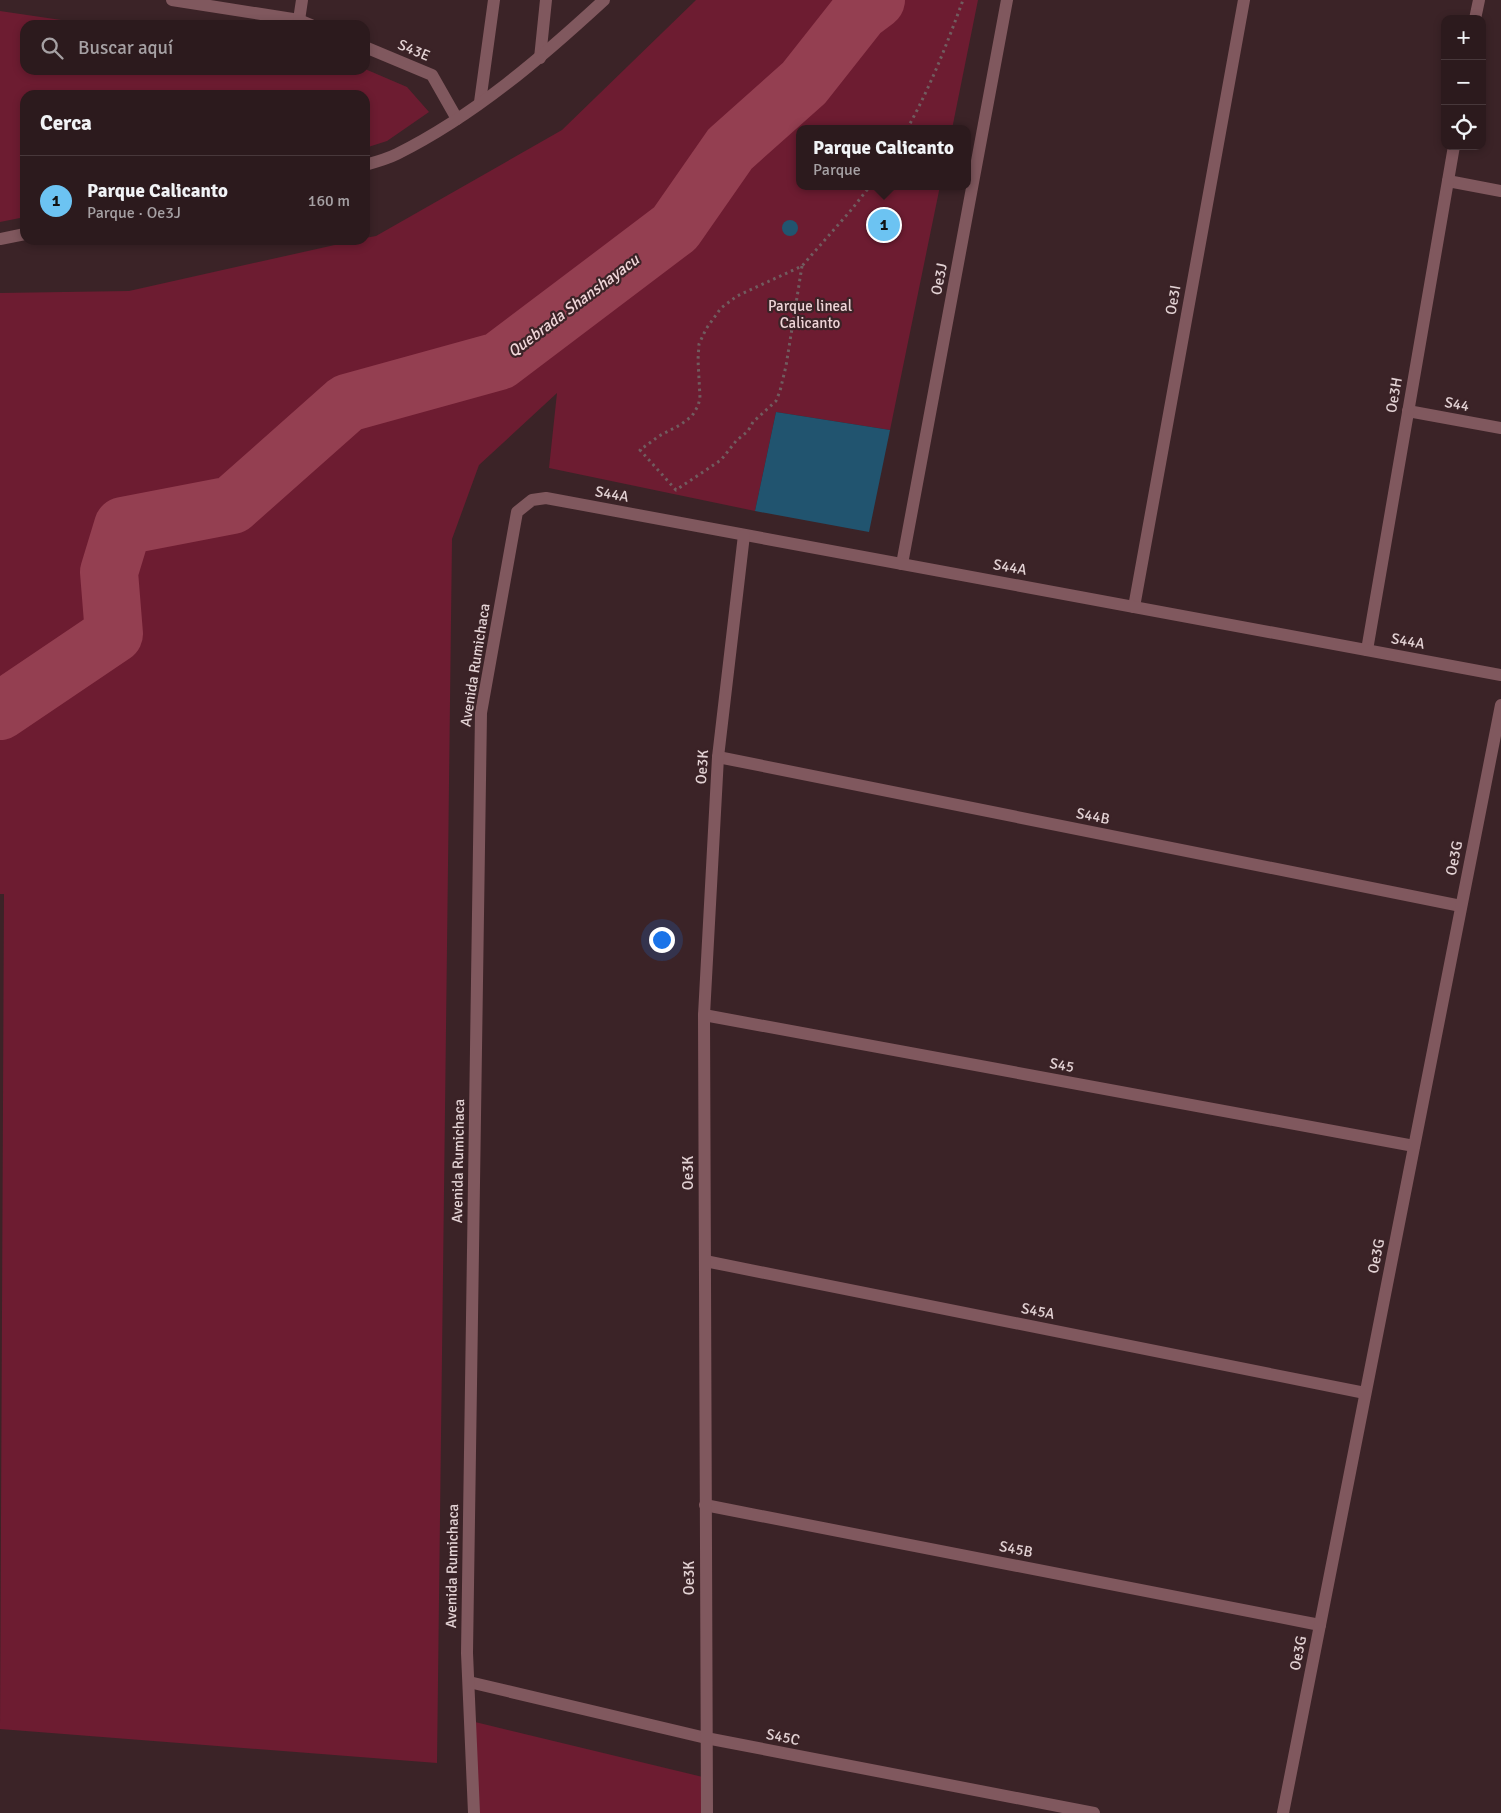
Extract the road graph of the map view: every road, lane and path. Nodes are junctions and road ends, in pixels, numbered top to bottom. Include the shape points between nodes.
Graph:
1 (172, 0) edge
2 (302, 0) edge
3 (494, 0) edge
4 (546, 0) edge
5 (604, 0) edge
6 (963, 0) edge
7 (1007, 0) edge
8 (1244, 0) edge
9 (1479, 0) edge
10 (1477, 15) edge
11 (293, 20) edge
12 (305, 20) edge
13 (370, 50) edge
14 (540, 58) junction
15 (480, 102) junction
16 (457, 119) junction
17 (909, 125) edge
18 (1453, 150) edge
19 (370, 163) edge
20 (1448, 181) junction
21 (867, 190) edge
22 (1501, 191) edge
23 (20, 235) edge
24 (0, 238) edge
25 (802, 266) junction
26 (1408, 411) junction
27 (1501, 428) edge
28 (517, 512) joint
29 (744, 535) junction
30 (902, 564) junction
31 (1134, 607) junction
32 (1366, 650) junction
33 (1501, 675) edge
34 (1501, 705) edge
35 (718, 758) junction
36 (1461, 906) junction
37 (704, 1015) junction
38 (1414, 1146) junction
39 (705, 1261) junction
40 (1366, 1393) junction
41 (705, 1505) junction
42 (1320, 1625) junction
43 (469, 1682) junction
44 (706, 1738) junction
45 (474, 1813) edge
46 (707, 1813) edge
47 (1094, 1813) edge
48 (1283, 1813) edge

1 - 11 street
2 - 12 street
3 - 15 street
4 - 14 street
5 - 14 street
6 - 17 path via 943,55
7 - 30 street, Oe3J
8 - 31 street, Oe3I
9 - 10 street
13 - 16 street, S43E via 432,75
14 - 15 street
15 - 16 street
16 - 19 street via 396,155
18 - 20 street, Oe3H
20 - 22 street
20 - 26 street, Oe3H
21 - 25 path
23 - 24 street
25 - 25 path via 737,296 706,328 699,344 698,406 692,416 640,450 676,490 721,460 753,422 776,401 786,366
26 - 27 street, S44
26 - 32 street, Oe3H
28 - 29 street, S44A via 532,500 546,498
28 - 43 street, Avenida Rumichaca via 481,713
29 - 30 street, S44A
29 - 35 street, Oe3K
30 - 31 street, S44A
31 - 32 street, S44A
32 - 33 street, S44A
34 - 36 street, Oe3G
35 - 36 street, S44B
35 - 37 street, Oe3K
36 - 38 street, Oe3G
37 - 38 street, S45
37 - 39 street, Oe3K
38 - 40 street, Oe3G
39 - 40 street, S45A
39 - 41 street, Oe3K
40 - 42 street, Oe3G
41 - 42 street, S45B
41 - 44 street, Oe3K
42 - 48 street, Oe3G
43 - 44 street, S45C
43 - 45 street, Avenida Rumichaca
44 - 46 street, Oe3K
44 - 47 street, S45C

